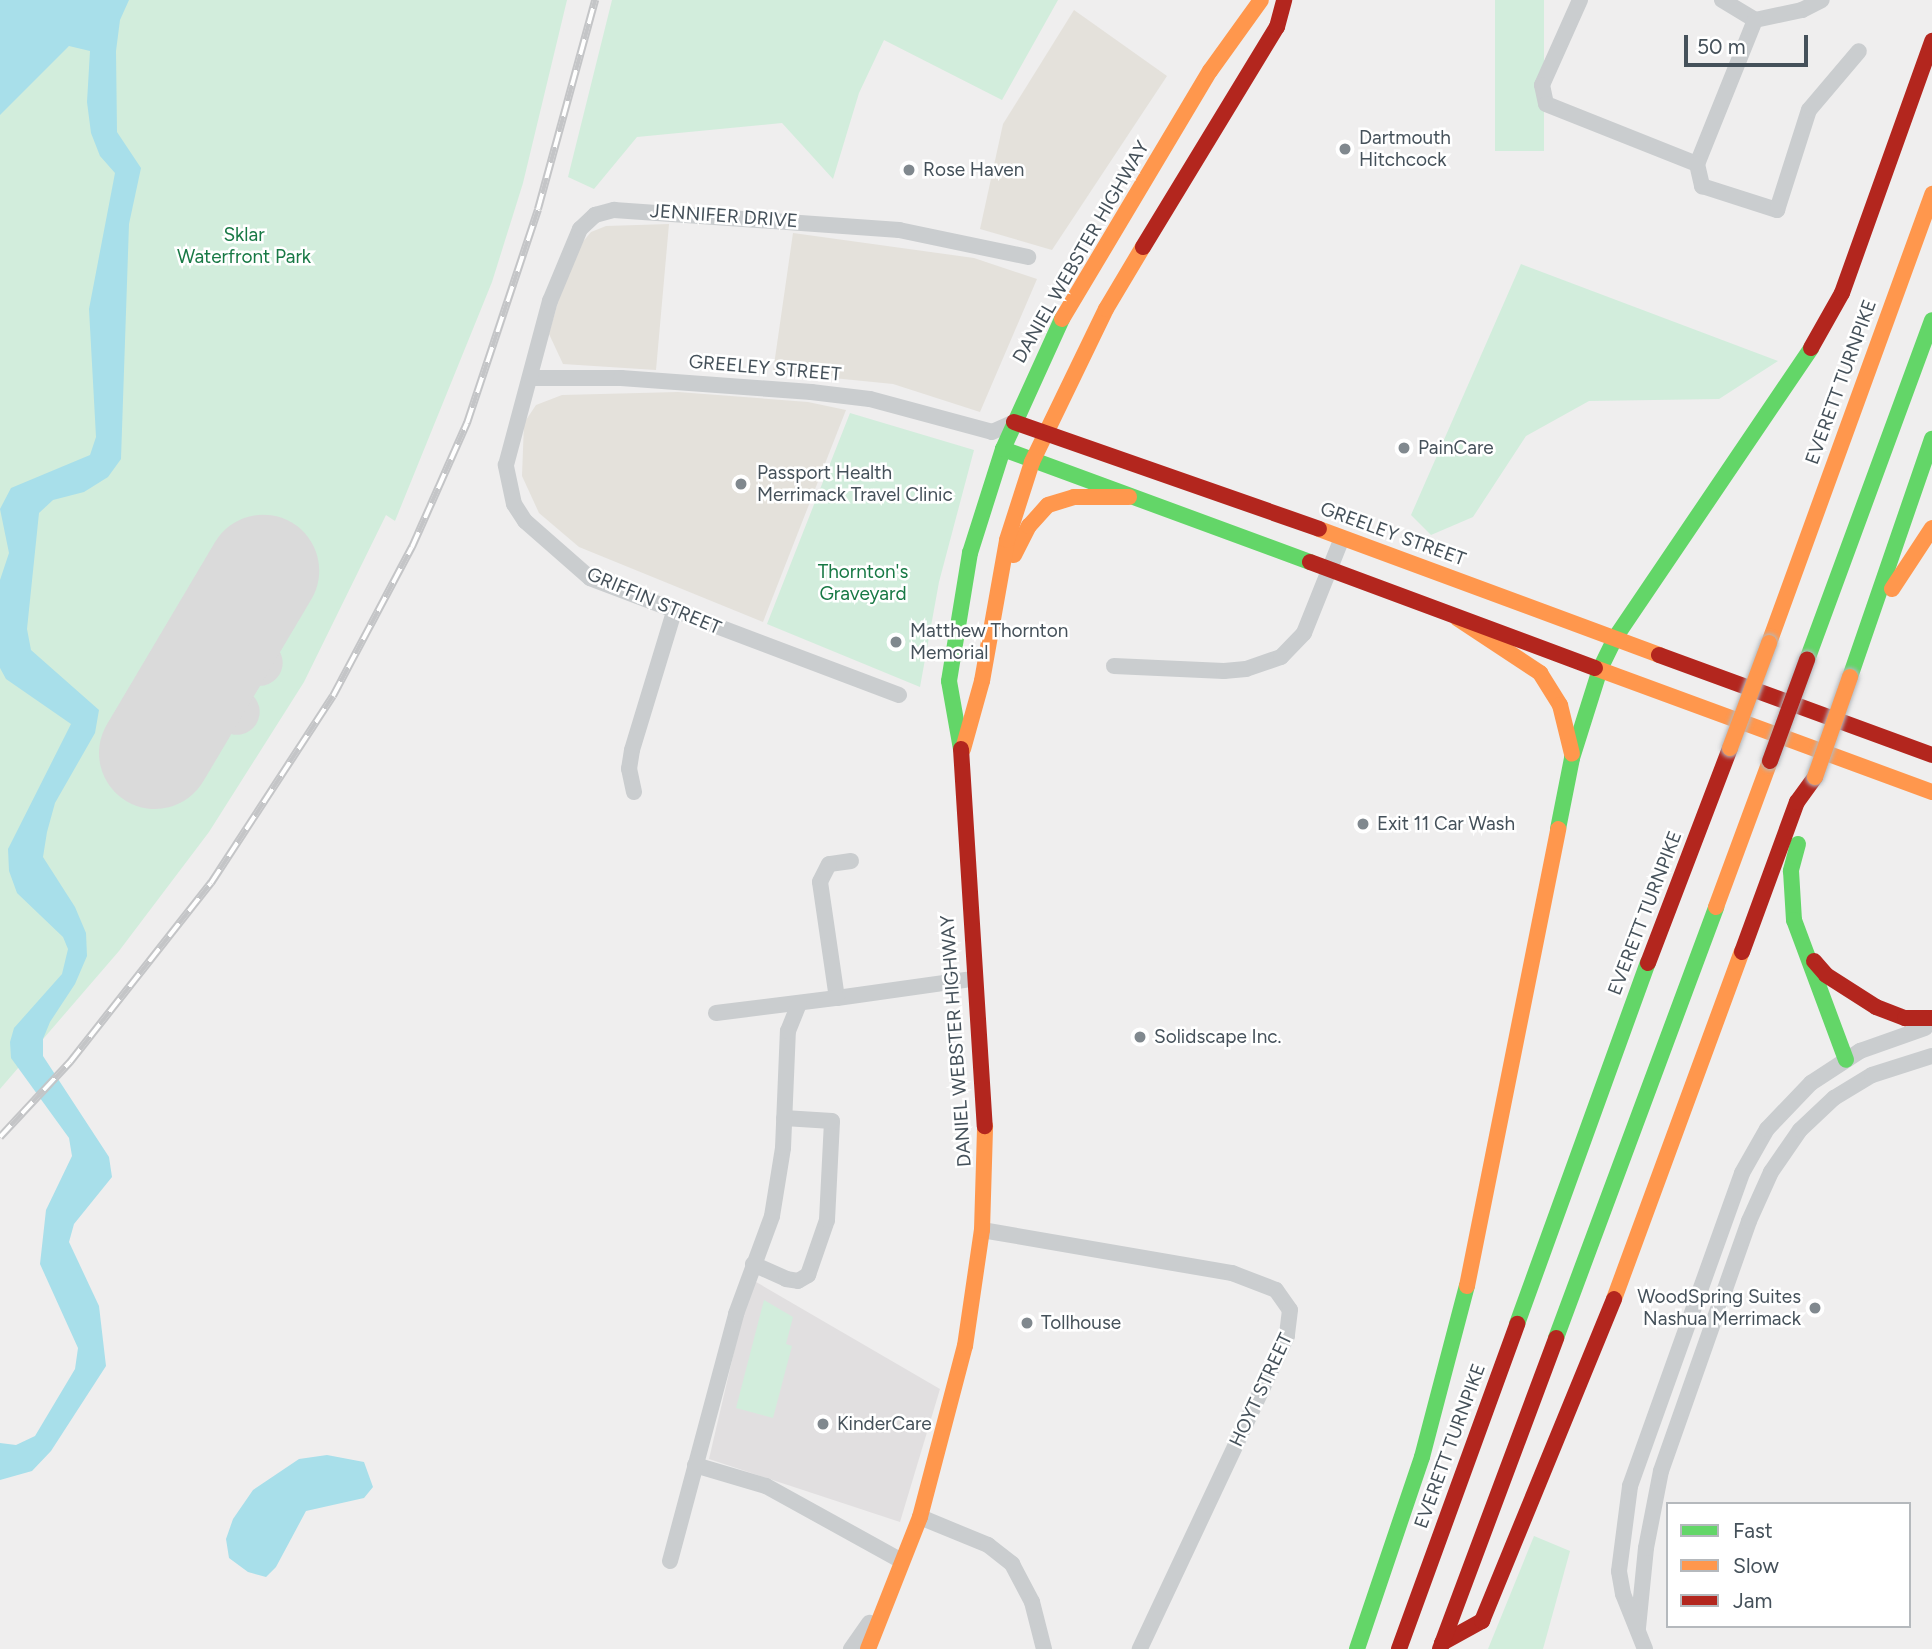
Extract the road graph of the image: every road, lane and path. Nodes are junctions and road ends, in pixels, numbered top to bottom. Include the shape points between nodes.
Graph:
1 (1261, 0) edge
2 (1284, 0) edge
3 (1580, 0) edge
4 (1722, 0) edge
5 (1822, 0) edge
6 (1755, 20) junction
7 (1932, 41) edge
8 (1859, 51) dead end
9 (1696, 164) junction
10 (1932, 194) edge
11 (1028, 257) dead end
12 (1932, 320) edge
13 (530, 378) junction
14 (1014, 422) junction
15 (992, 432) junction
16 (1046, 432) junction
17 (1932, 439) edge
18 (1003, 449) junction
19 (1032, 462) junction
20 (1129, 497) junction
21 (1932, 528) edge
22 (1342, 538) junction
23 (1330, 571) junction
24 (1000, 581) junction
25 (674, 611) junction
26 (1457, 618) junction
27 (1615, 638) junction
28 (1114, 666) dead end
29 (1600, 669) junction
30 (1850, 677) junction
31 (899, 695) dead end
32 (963, 750) junction
33 (1932, 755) edge
34 (1572, 758) junction
35 (1815, 777) junction
36 (634, 792) dead end
37 (1932, 792) edge
38 (851, 861) dead end
39 (1808, 954) junction
40 (973, 979) junction
41 (837, 998) junction
42 (799, 1004) junction
43 (716, 1013) dead end
44 (1932, 1018) edge
45 (1932, 1027) edge
46 (1932, 1056) edge
47 (1846, 1060) junction
48 (1852, 1085) junction
49 (784, 1118) junction
50 (982, 1230) junction
51 (753, 1265) junction
52 (695, 1465) junction
53 (920, 1517) junction
54 (670, 1561) dead end
55 (902, 1561) junction
56 (889, 1596) junction
57 (1639, 1628) junction
58 (1441, 1646) edge
59 (851, 1649) edge
60 (868, 1649) edge
61 (1044, 1649) edge
62 (1140, 1649) edge
63 (1357, 1649) edge
64 (1399, 1649) edge
65 (1645, 1649) edge

1 - 14 main road, DANIEL WEBSTER HIGHWAY via 1210,71 1061,321
2 - 16 main road, DANIEL WEBSTER HIGHWAY via 1277,27 1106,309
3 - 9 street via 1542,85 1546,104
4 - 6 street
5 - 6 street via 1802,10
6 - 9 street
7 - 27 main road via 1842,293 1821,334
8 - 9 street via 1809,110 1777,210 1702,186
10 - 64 main road, EVERETT TURNPIKE, bridge
11 - 13 street, JENNIFER DRIVE via 900,230 614,210 595,215 571,245
12 - 58 main road, bridge
13 - 15 street, GREELEY STREET via 621,378 811,392 870,400
13 - 25 street, GRIFFIN STREET via 508,449 507,475 514,504 551,547 590,578
14 - 15 street
14 - 16 main road, GREELEY STREET
14 - 18 main road, DANIEL WEBSTER HIGHWAY
15 - 18 street
16 - 19 main road, DANIEL WEBSTER HIGHWAY
16 - 22 main road, GREELEY STREET
17 - 30 main road
18 - 19 main road
18 - 32 main road, DANIEL WEBSTER HIGHWAY via 970,553 953,640 951,709
19 - 20 main road
19 - 24 main road, DANIEL WEBSTER HIGHWAY via 1007,540
20 - 23 main road
20 - 24 main road via 1074,497 1048,505 1029,526
21 - 30 main road via 1894,584 1875,634
22 - 23 street
22 - 27 main road, GREELEY STREET
23 - 26 main road
23 - 28 street via 1304,633 1281,657 1224,671
24 - 32 main road, DANIEL WEBSTER HIGHWAY via 974,719
25 - 31 street, GRIFFIN STREET
25 - 36 street via 632,750 629,769
26 - 29 main road
26 - 34 main road via 1540,673 1560,705
27 - 29 main road
27 - 33 main road, GREELEY STREET
29 - 34 main road
29 - 37 main road
30 - 35 main road, bridge
32 - 40 main road, DANIEL WEBSTER HIGHWAY
34 - 63 main road via 1471,1270 1422,1457
35 - 39 main road via 1811,809 1790,880 1794,920
35 - 58 main road via 1797,802 1598,1341 1503,1577 1482,1621
38 - 41 street via 829,864 820,882
39 - 44 main road via 1826,975 1875,1007 1905,1018
39 - 47 main road
40 - 41 street
40 - 50 main road, DANIEL WEBSTER HIGHWAY via 986,1139
41 - 42 street
42 - 43 street
42 - 49 street via 788,1031
45 - 47 street via 1886,1039
46 - 48 street via 1896,1065
47 - 48 street
47 - 57 street via 1811,1083 1767,1129 1730,1202 1630,1486 1619,1571 1623,1594
48 - 57 street via 1818,1111 1785,1150 1749,1221 1661,1471 1646,1548
49 - 51 street via 772,1216
49 - 51 street via 832,1121 827,1220 808,1275 798,1281 786,1279
50 - 53 main road, DANIEL WEBSTER HIGHWAY via 958,1382
50 - 62 street, HOYT STREET via 1232,1273 1276,1290 1290,1310 1287,1336
51 - 52 street
52 - 54 street
52 - 55 street via 766,1486
53 - 55 main road, DANIEL WEBSTER HIGHWAY
53 - 61 street via 988,1545 1012,1564 1032,1602
55 - 56 main road, DANIEL WEBSTER HIGHWAY
56 - 59 street
56 - 60 main road, DANIEL WEBSTER HIGHWAY
57 - 65 street

